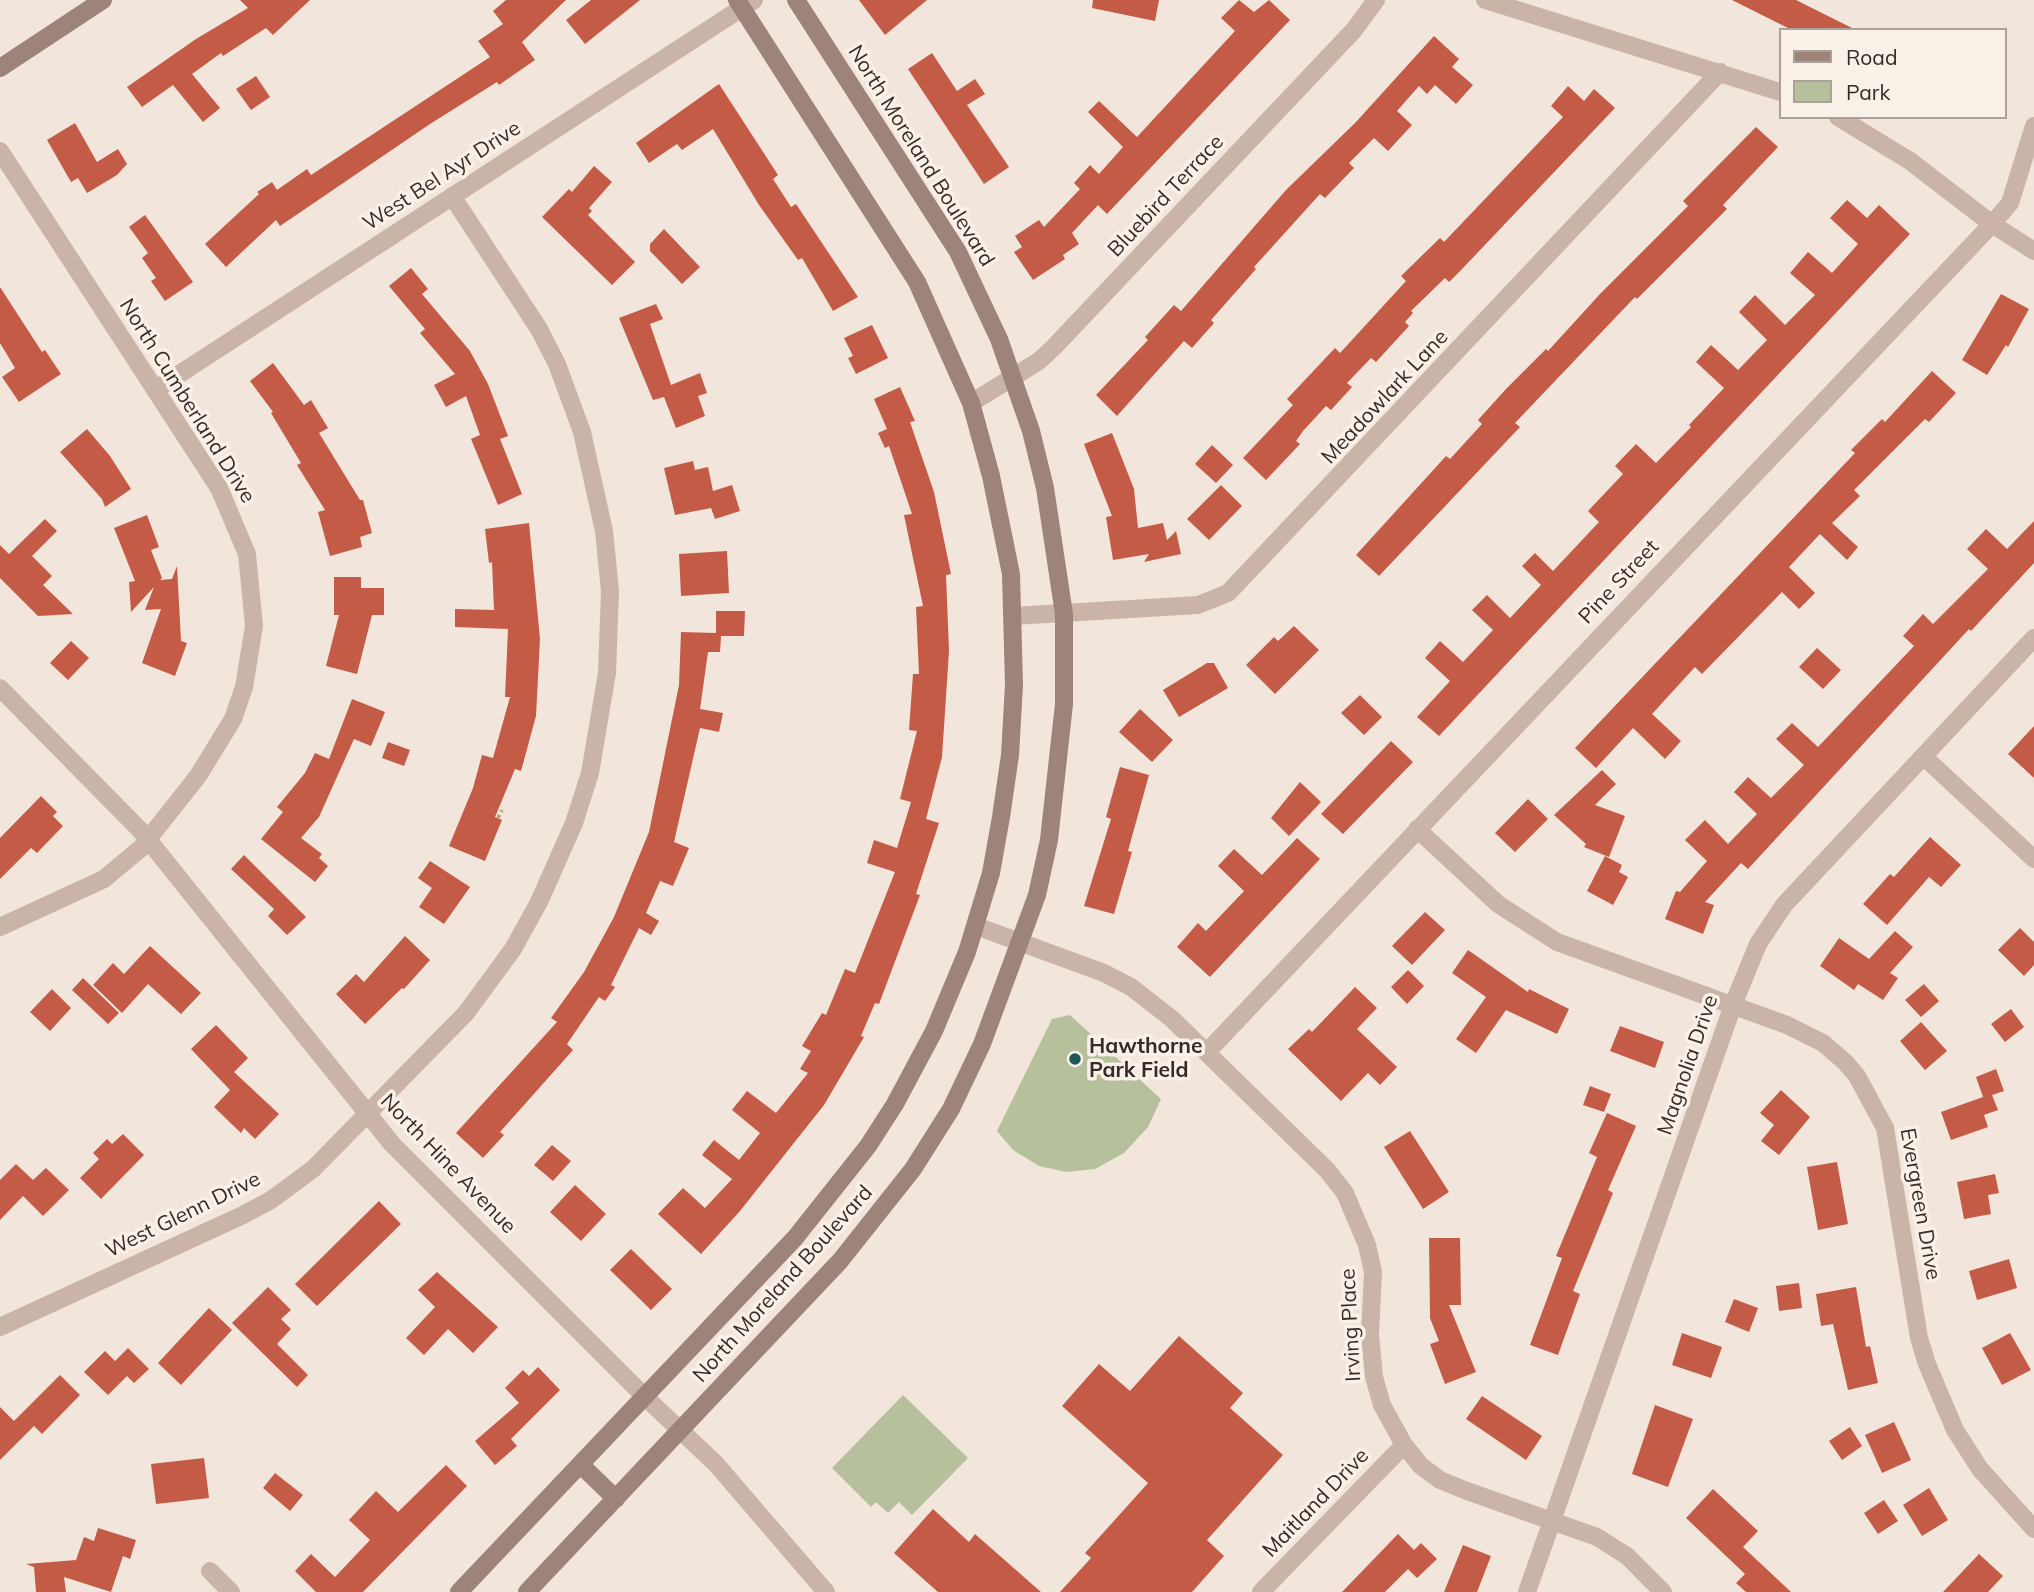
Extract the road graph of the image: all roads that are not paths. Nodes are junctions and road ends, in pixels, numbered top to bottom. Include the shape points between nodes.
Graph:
1 (103, 0) edge
2 (796, 0) edge
3 (1376, 0) edge
4 (1485, 0) edge
5 (744, 3) edge
6 (0, 68) edge
7 (1720, 72) junction
8 (1778, 91) edge
9 (1841, 119) edge
10 (2034, 126) edge
11 (0, 151) edge
12 (452, 195) junction
13 (1992, 224) junction
14 (2034, 251) edge
15 (1014, 377) junction
16 (155, 390) junction
17 (971, 403) junction
18 (1064, 614) junction
19 (1013, 616) junction
20 (2034, 638) edge
21 (0, 688) edge
22 (1923, 756) junction
23 (1417, 829) junction
24 (147, 839) junction
25 (2034, 859) edge
26 (976, 926) junction
27 (0, 927) edge
28 (1022, 941) junction
29 (1733, 1005) junction
30 (1207, 1052) junction
31 (367, 1115) junction
32 (0, 1327) edge
33 (645, 1397) junction
34 (681, 1430) junction
35 (1404, 1445) junction
36 (581, 1465) junction
37 (616, 1499) junction
38 (1553, 1521) junction
39 (2034, 1529) edge
40 (210, 1571) dead end
41 (231, 1592) edge
42 (459, 1592) edge
43 (527, 1592) edge
44 (826, 1592) edge
45 (1261, 1592) edge
46 (1527, 1592) edge
47 (1664, 1592) edge

1 - 6 street
2 - 15 street, North Moreland Boulevard via 958,253
3 - 15 street, Bluebird Terrace via 1354,30 1063,337
4 - 7 street
5 - 12 street, West Bel Ayr Drive
5 - 17 street, North Moreland Boulevard via 917,282
7 - 8 street
7 - 18 street, Meadowlark Lane via 1235,588 1198,604
9 - 13 street via 1910,161
10 - 13 street, Pine Street via 2010,203
11 - 16 street, North Cumberland Drive
12 - 16 street, West Bel Ayr Drive
12 - 31 street, West Glenn Drive via 539,329 582,432 604,531 610,591 607,673 590,772 574,823 539,902 513,949 466,1013
13 - 14 street
13 - 23 street, Pine Street
15 - 17 street, Bluebird Terrace
15 - 18 street, North Moreland Boulevard via 1045,488
16 - 24 street, North Cumberland Drive via 236,522 247,554 254,626 244,687 233,719 198,776
17 - 19 street, North Moreland Boulevard via 1011,574
18 - 19 street, Meadowlark Lane
18 - 28 street, North Moreland Boulevard via 1058,779 1040,884
19 - 26 street, North Moreland Boulevard via 1010,755 991,873
20 - 22 street, Magnolia Drive
21 - 24 street, North Hine Avenue
22 - 25 street
22 - 29 street, Magnolia Drive via 1784,905 1758,944
23 - 29 street, Evergreen Drive via 1498,904 1557,942
23 - 30 street, Pine Street
24 - 27 street, North Cumberland Drive via 104,879
24 - 31 street, North Hine Avenue
26 - 28 street, Irving Place
26 - 33 street, North Moreland Boulevard via 934,1031 868,1146 795,1238
28 - 30 street, Irving Place via 1131,987
28 - 34 street, North Moreland Boulevard via 951,1109 913,1169 840,1261
29 - 38 street, Magnolia Drive
29 - 39 street, Evergreen Drive via 1822,1043 1857,1076 1878,1110 1927,1364 1955,1430 1980,1469
30 - 35 street, Irving Place via 1327,1170 1358,1218 1373,1272 1370,1334 1374,1377 1382,1405
31 - 32 street, West Glenn Drive via 313,1169 271,1200
31 - 33 street, North Hine Avenue
33 - 34 street, North Hine Avenue
33 - 36 street, North Moreland Boulevard
34 - 37 street, North Moreland Boulevard
34 - 44 street, North Hine Avenue via 756,1507
35 - 38 street, Irving Place via 1440,1480
35 - 45 street, Maitland Drive
36 - 37 street
36 - 42 street, North Moreland Boulevard
37 - 43 street, North Moreland Boulevard
38 - 46 street, Magnolia Drive
38 - 47 street, Irving Place via 1607,1543
40 - 41 street

